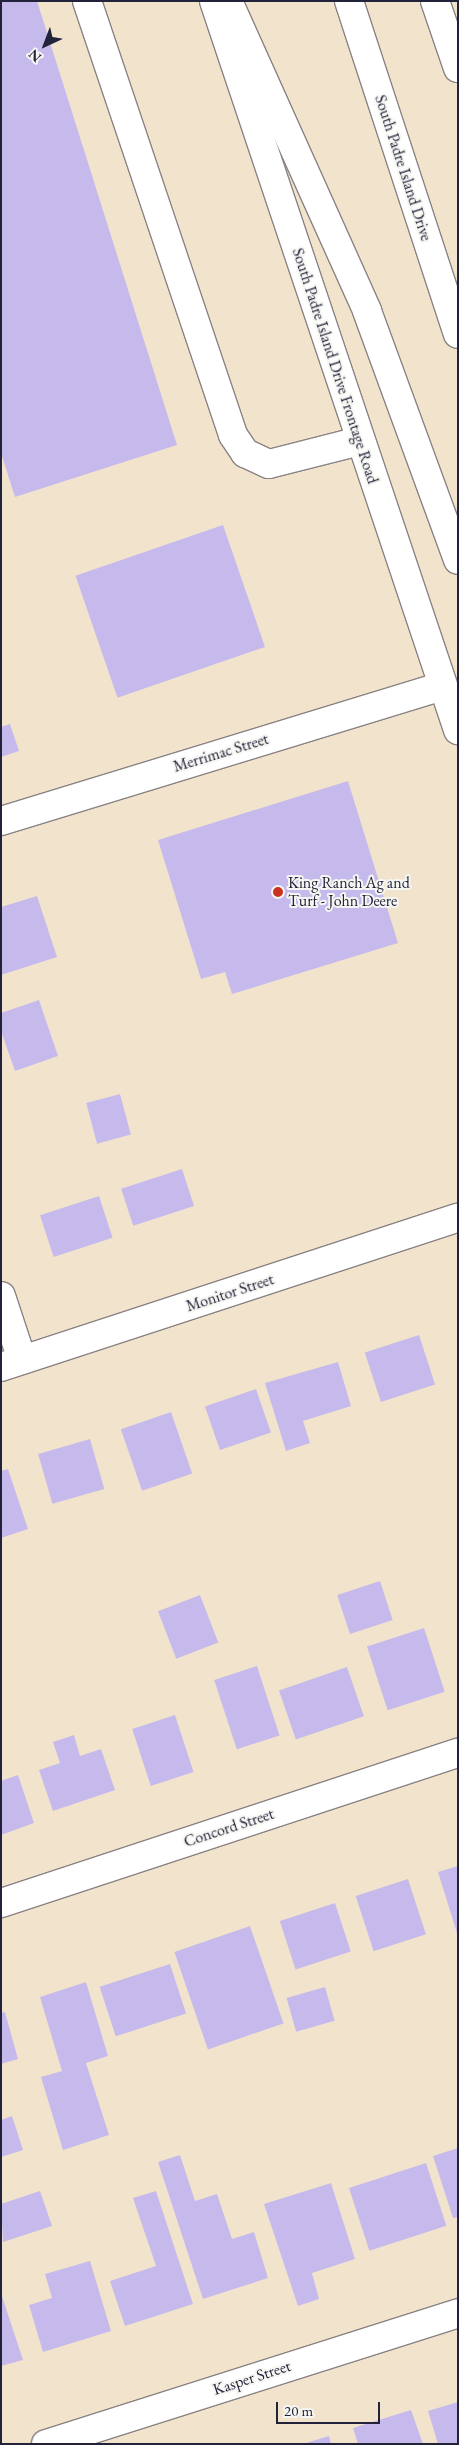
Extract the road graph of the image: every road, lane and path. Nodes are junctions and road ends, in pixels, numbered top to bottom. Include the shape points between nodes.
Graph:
1 (87, 1) edge
2 (214, 1) edge
3 (228, 1) edge
4 (349, 1) edge
5 (435, 1) edge
6 (458, 68) edge
7 (458, 334) edge
8 (360, 441) junction
9 (458, 560) edge
10 (442, 686) junction
11 (458, 730) edge
12 (1, 821) edge
13 (458, 1218) edge
14 (1, 1296) edge
15 (12, 1364) edge
16 (458, 1753) edge
17 (1, 1903) edge
18 (458, 2313) edge
19 (46, 2444) edge

1 - 8 main road via 233,435 245,453 269,464
2 - 8 main road, South Padre Island Drive Frontage Road
3 - 9 main road via 367,310
4 - 7 main road, South Padre Island Drive
5 - 6 main road
8 - 10 main road, South Padre Island Drive Frontage Road
10 - 11 main road, South Padre Island Drive Frontage Road
10 - 12 main road, Merrimac Street
13 - 15 main road, Monitor Street
14 - 15 main road
16 - 17 main road, Concord Street
18 - 19 main road, Kasper Street

